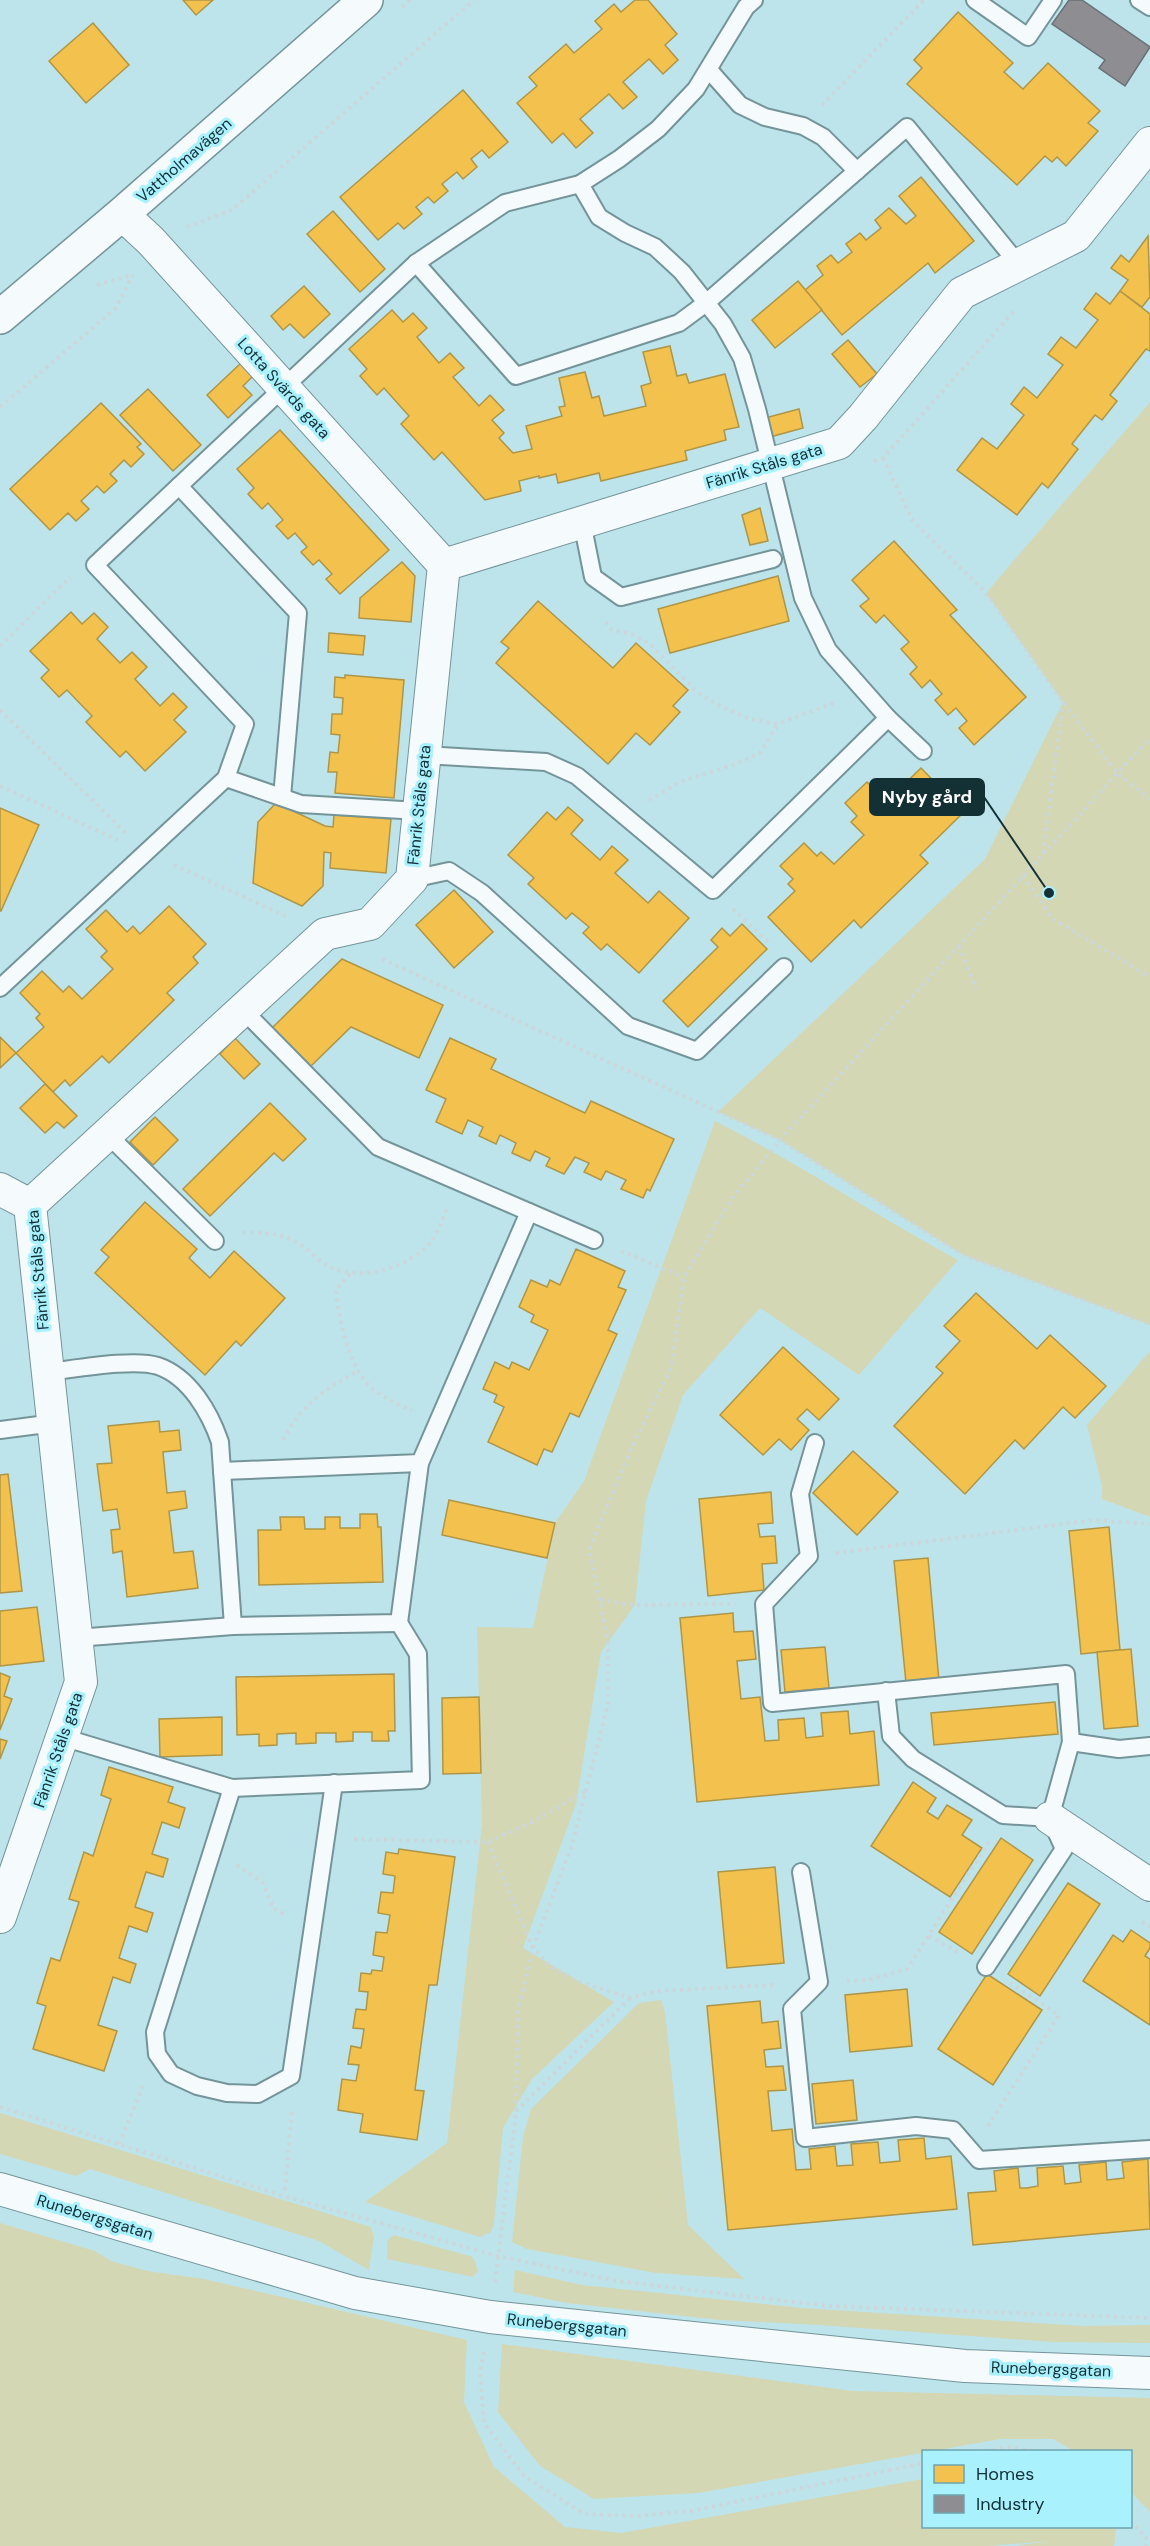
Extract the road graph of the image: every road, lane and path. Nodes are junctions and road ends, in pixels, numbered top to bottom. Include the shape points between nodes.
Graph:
1 (366, 0) edge
2 (474, 0) edge
3 (754, 0) edge
4 (924, 0) edge
5 (975, 0) edge
6 (1053, 0) edge
7 (1139, 0) edge
8 (1150, 7) edge
9 (709, 70) junction
10 (803, 126) junction
11 (1150, 143) edge
12 (856, 171) junction
13 (580, 184) junction
14 (122, 214) junction
15 (151, 241) junction
16 (416, 263) junction
17 (1019, 265) junction
18 (706, 303) junction
19 (0, 317) edge
20 (283, 387) junction
21 (0, 407) edge
22 (863, 417) junction
23 (771, 464) junction
24 (180, 486) junction
25 (582, 522) junction
26 (773, 558) dead end
27 (444, 565) junction
28 (95, 566) junction
29 (601, 584) junction
30 (0, 646) edge
31 (858, 685) junction
32 (1063, 702) junction
33 (0, 710) edge
34 (888, 718) junction
35 (778, 724) junction
36 (1150, 738) edge
37 (923, 751) dead end
38 (424, 755) junction
39 (1117, 773) junction
40 (226, 778) junction
41 (0, 786) edge
42 (282, 797) junction
43 (1150, 799) edge
44 (419, 811) junction
45 (629, 819) junction
46 (146, 853) junction
47 (1043, 854) junction
48 (1023, 876) junction
49 (412, 879) junction
50 (713, 890) junction
51 (325, 934) junction
52 (959, 946) junction
53 (783, 967) joint
54 (1150, 977) edge
55 (0, 988) edge
56 (976, 989) dead end
57 (243, 1010) junction
58 (107, 1134) junction
59 (780, 1140) junction
60 (458, 1181) junction
61 (0, 1189) edge
62 (30, 1205) junction
63 (529, 1212) junction
64 (594, 1240) joint
65 (214, 1241) joint
66 (350, 1274) junction
67 (684, 1277) junction
68 (1150, 1323) edge
69 (359, 1370) junction
70 (48, 1372) junction
71 (437, 1422) junction
72 (54, 1423) junction
73 (0, 1430) edge
74 (815, 1443) dead end
75 (420, 1463) junction
76 (275, 1469) junction
77 (222, 1471) junction
78 (1150, 1524) edge
79 (809, 1556) junction
80 (600, 1600) junction
81 (764, 1604) junction
82 (399, 1623) junction
83 (233, 1626) junction
84 (76, 1638) junction
85 (886, 1691) junction
86 (62, 1737) junction
87 (1071, 1742) junction
88 (1150, 1746) edge
89 (334, 1783) junction
90 (232, 1788) junction
91 (588, 1790) junction
92 (1050, 1818) junction
93 (326, 1838) junction
94 (488, 1842) junction
95 (211, 1854) junction
96 (801, 1872) dead end
97 (1150, 1885) edge
98 (0, 1917) edge
99 (313, 1927) junction
100 (929, 1936) dead end
101 (533, 1948) junction
102 (986, 1967) junction
103 (630, 1998) dead end
104 (157, 2054) junction
105 (291, 2076) junction
106 (0, 2107) edge
107 (516, 2112) junction
108 (120, 2144) junction
109 (1150, 2149) edge
110 (972, 2151) junction
111 (0, 2189) edge
112 (285, 2190) dead end
113 (498, 2256) junction
114 (490, 2317) junction
115 (1150, 2318) edge
116 (1150, 2373) edge
117 (986, 2450) edge
118 (1028, 2450) edge
119 (922, 2463) edge
120 (1132, 2522) edge
121 (1146, 2546) edge

1 - 14 main road, Vattholmavägen
2 - 15 path via 232,210
3 - 9 lane
4 - 10 path via 843,80
5 - 6 lane via 1028,36
7 - 8 lane
9 - 10 lane via 740,105 765,117
9 - 13 lane via 658,129
10 - 12 lane via 823,137
11 - 17 street, Fänrik Ståls gata via 1076,236
12 - 17 lane via 907,127
12 - 18 lane
13 - 16 lane via 505,203
13 - 18 lane via 599,217 655,247 682,272
14 - 15 street, Lotta Svärds gata
14 - 19 main road, Vattholmavägen
15 - 20 street, Lotta Svärds gata
15 - 21 path via 115,309
16 - 18 lane via 516,375 679,323
16 - 20 lane
17 - 22 street, Fänrik Ståls gata via 962,293
18 - 23 lane via 742,358
20 - 24 lane
20 - 27 street, Lotta Svärds gata
22 - 23 street, Fänrik Ståls gata via 838,443
22 - 32 path via 912,520 986,593
23 - 25 street, Fänrik Ståls gata
23 - 31 lane via 803,598 828,650
24 - 28 lane
24 - 42 lane via 298,613
25 - 27 street, Fänrik Ståls gata
25 - 29 lane via 593,577
26 - 29 lane via 621,597
27 - 38 street, Fänrik Ståls gata
28 - 30 path via 75,572
28 - 40 lane via 245,724
29 - 35 path via 602,616 610,629 634,635 651,645 697,692 722,707 750,719
31 - 34 lane
31 - 35 path via 833,704
32 - 39 path
32 - 47 path
33 - 46 path
34 - 37 lane
34 - 50 lane
35 - 45 path via 760,753 682,782 651,798
36 - 39 path
38 - 44 street, Fänrik Ståls gata
38 - 45 lane via 546,762 578,776
39 - 43 path
39 - 47 path
40 - 42 lane
40 - 46 lane
41 - 46 path
42 - 44 lane via 302,804
44 - 49 street, Fänrik Ståls gata
45 - 50 lane
46 - 51 path
46 - 55 lane
47 - 48 path
48 - 52 path
48 - 54 path via 1052,918
49 - 51 street, Fänrik Ståls gata via 370,924
49 - 53 lane via 449,871 482,893 628,1026 697,1052
50 - 53 path via 783,956
51 - 57 street, Fänrik Ståls gata
51 - 59 path
52 - 56 path
52 - 59 path
57 - 58 street, Fänrik Ståls gata
57 - 60 lane via 378,1147
58 - 62 street, Fänrik Ståls gata
58 - 65 lane
59 - 67 path via 730,1201
59 - 68 path via 963,1255
60 - 63 lane
60 - 66 path via 432,1240 413,1258 389,1269
61 - 62 street
62 - 70 street, Fänrik Ståls gata
63 - 64 lane
63 - 71 lane
64 - 67 path
65 - 66 path via 268,1231 299,1244 326,1265
66 - 69 path via 336,1290 339,1318
67 - 80 path via 671,1368 630,1449 590,1550
69 - 71 path via 365,1381 386,1398
69 - 76 path via 315,1396 292,1422 279,1448
70 - 72 street, Fänrik Ståls gata
70 - 77 lane via 122,1363 158,1366 188,1385 212,1420 220,1442
71 - 75 lane
72 - 73 lane
72 - 84 street, Fänrik Ståls gata
74 - 79 lane via 800,1494
75 - 76 lane
75 - 82 lane
76 - 77 lane
77 - 83 lane
78 - 79 path via 1094,1520
79 - 81 lane
80 - 81 path via 635,1605
80 - 91 path via 608,1641 608,1704
81 - 85 lane via 772,1703
82 - 83 lane
82 - 89 lane via 418,1654 421,1780
83 - 84 lane
84 - 86 street, Fänrik Ståls gata via 81,1682
85 - 87 lane via 1066,1674
85 - 92 lane via 891,1736 914,1759 1003,1815
86 - 90 lane
86 - 98 street, Fänrik Ståls gata
87 - 88 lane via 1119,1749
87 - 92 lane
89 - 90 lane
89 - 93 lane
90 - 95 lane
91 - 94 path
91 - 101 path
92 - 97 street
92 - 102 lane via 1064,1849
93 - 94 path
93 - 99 lane
94 - 101 path
95 - 99 path via 263,1883 273,1908
95 - 104 lane via 155,2032
96 - 110 lane via 819,1982 792,2009 805,2138 916,2126 953,2130
99 - 105 lane
100 - 102 path
101 - 107 path via 518,2011
102 - 110 path via 1059,2015
103 - 107 path
104 - 105 lane via 171,2074 227,2093 258,2094
104 - 108 path
105 - 112 path via 294,2091
106 - 108 path
107 - 113 path
108 - 113 path via 280,2195
109 - 110 lane via 979,2160
111 - 114 street, Runebergsgatan via 355,2293
113 - 114 path
113 - 115 path via 617,2281 829,2306
114 - 116 street, Runebergsgatan via 964,2366
114 - 119 path via 480,2372 484,2423 525,2477 585,2514 636,2516 692,2511
117 - 118 path
120 - 121 path via 1146,2537

